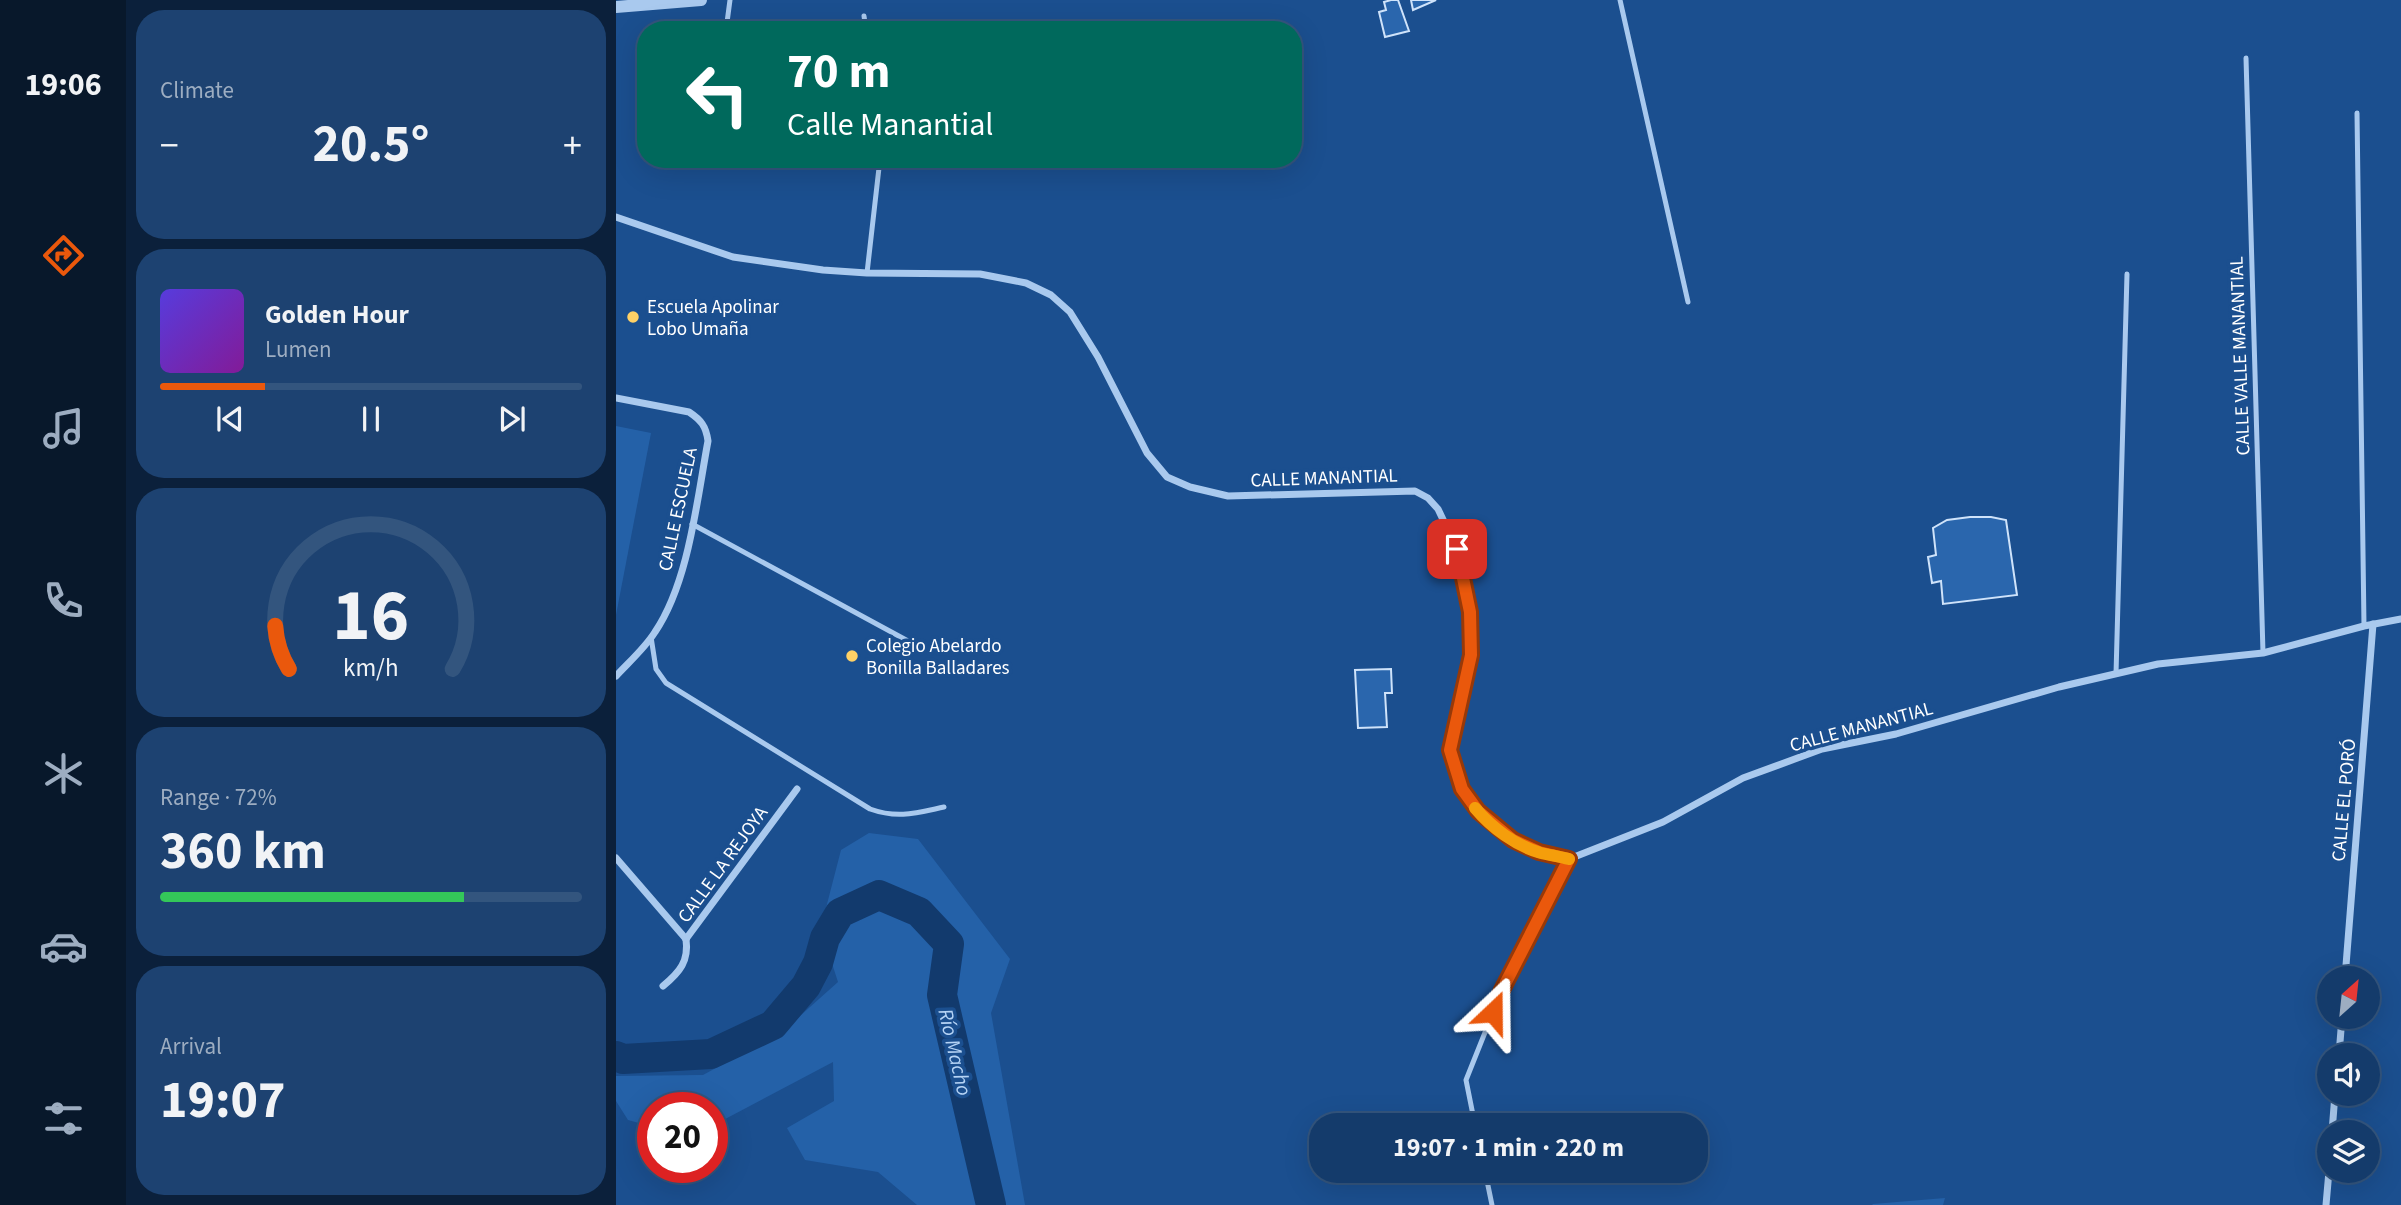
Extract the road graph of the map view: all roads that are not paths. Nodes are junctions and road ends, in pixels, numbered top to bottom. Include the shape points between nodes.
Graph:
1 (701, 0) edge
2 (730, 0) edge
3 (1620, 0) edge
4 (616, 7) edge
5 (864, 16) dead end
6 (727, 21) edge
7 (865, 21) edge
8 (2246, 58) dead end
9 (2357, 113) dead end
10 (879, 168) edge
11 (616, 217) edge
12 (867, 273) junction
13 (2127, 274) dead end
14 (1688, 302) dead end
15 (616, 398) edge
16 (692, 524) junction
17 (2401, 619) edge
18 (2373, 624) junction
19 (2364, 626) junction
20 (651, 637) junction
21 (908, 640) dead end
22 (2263, 653) junction
23 (2116, 674) junction
24 (616, 676) edge
25 (797, 789) dead end
26 (944, 807) dead end
27 (616, 858) edge
28 (1569, 859) junction
29 (686, 939) junction
30 (2346, 966) edge
31 (663, 986) dead end
32 (1473, 1113) edge
33 (1487, 1183) edge
34 (2328, 1183) edge
35 (1492, 1205) edge
36 (2326, 1205) edge

1 - 4 street
2 - 6 lane
3 - 14 lane
5 - 7 lane
8 - 22 lane, CALLE VALLE MANANTIAL
9 - 19 lane
10 - 12 lane
11 - 12 street, CALLE MANANTIAL via 733,257
12 - 28 street, CALLE MANANTIAL via 981,274 1026,283 1051,295 1070,312 1098,357 1147,453 1167,477 1190,487 1228,496 1415,491 1428,498 1457,549 1470,612 1471,655 1450,750 1462,789 1478,811 1513,840
13 - 23 lane
15 - 16 street, CALLE ESCUELA via 689,412 707,429
16 - 20 street, CALLE ESCUELA via 680,576
16 - 21 lane
17 - 18 street, CALLE MANANTIAL
18 - 19 street, CALLE MANANTIAL
18 - 30 street, CALLE EL PORÓ
19 - 22 street, CALLE MANANTIAL
20 - 24 street, CALLE ESCUELA
20 - 26 lane via 656,669 666,683 870,809 901,816
22 - 23 street, CALLE MANANTIAL via 2158,664
23 - 28 street, CALLE MANANTIAL via 1896,734 1822,749 1743,778 1662,822
25 - 29 street, CALLE LA REJOYA
27 - 29 street, CALLE LA REJOYA
28 - 32 lane via 1502,990 1466,1080
29 - 31 street via 685,962
33 - 35 lane
34 - 36 street

